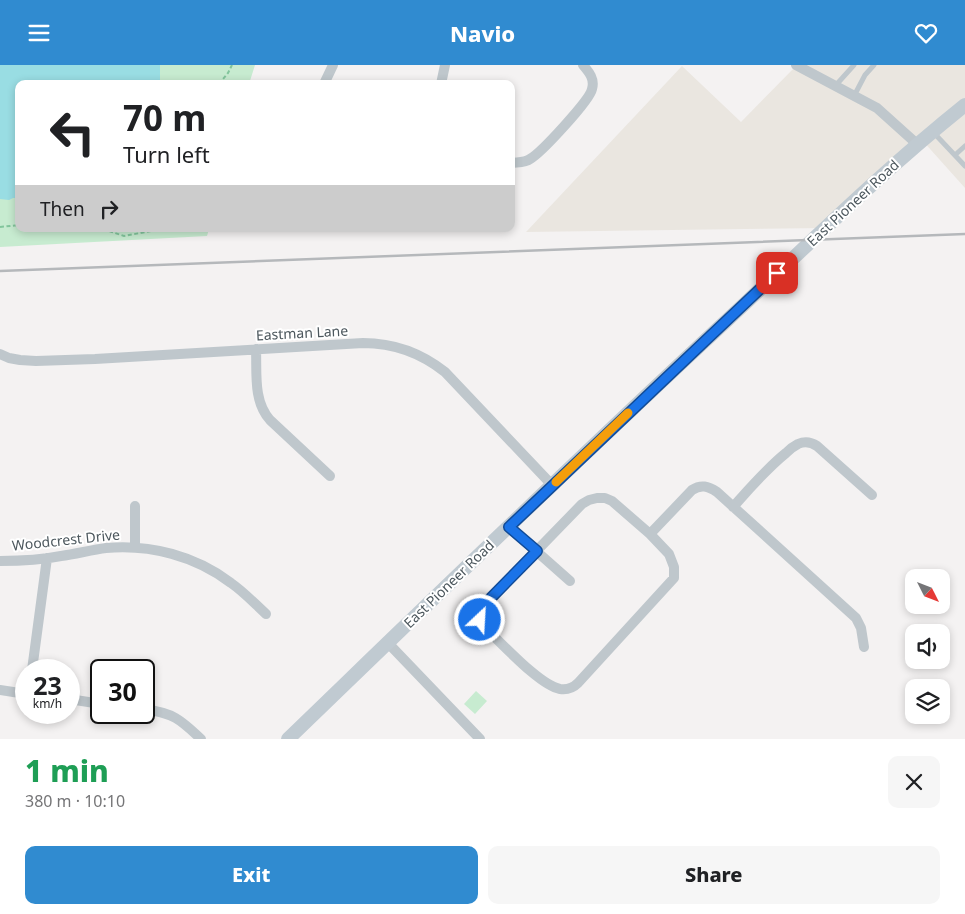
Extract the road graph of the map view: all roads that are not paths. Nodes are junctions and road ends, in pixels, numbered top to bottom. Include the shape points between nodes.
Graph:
1 (333, 65) edge
2 (445, 65) edge
3 (583, 65) edge
4 (796, 65) edge
5 (854, 65) edge
6 (874, 65) edge
7 (326, 80) edge
8 (443, 80) edge
9 (835, 86) junction
10 (854, 96) junction
11 (965, 105) edge
12 (932, 131) junction
13 (916, 145) junction
14 (965, 146) edge
15 (955, 155) junction
16 (515, 163) edge
17 (965, 166) edge
18 (256, 349) junction
19 (0, 354) edge
20 (330, 476) dead end
21 (552, 485) junction
22 (872, 495) dead end
23 (135, 505) dead end
24 (733, 507) junction
25 (509, 527) junction
26 (650, 534) junction
27 (135, 547) junction
28 (537, 551) junction
29 (47, 558) junction
30 (0, 561) edge
31 (570, 581) dead end
32 (266, 614) dead end
33 (388, 643) junction
34 (864, 647) dead end
35 (33, 659) edge
36 (0, 690) edge
37 (15, 692) edge
38 (155, 711) edge
39 (201, 739) edge
40 (288, 739) edge
41 (480, 739) edge

1 - 7 street
2 - 8 street
3 - 16 street via 591,75 593,85 587,100 532,159
4 - 9 street
5 - 9 lane
6 - 10 lane
9 - 10 street
10 - 13 street via 877,108
11 - 12 main road, East Pioneer Road
12 - 13 main road, East Pioneer Road
12 - 15 lane
13 - 21 main road, East Pioneer Road
14 - 15 lane
15 - 17 lane
18 - 19 street, Eastman Lane via 36,361 20,361
18 - 20 street via 258,397 264,412
18 - 21 street, Eastman Lane via 373,343 413,352 450,376
21 - 25 main road, East Pioneer Road
22 - 24 street via 817,446 804,442 782,456
23 - 27 street
24 - 26 street via 710,488 697,487
24 - 34 street via 856,618
25 - 28 street
25 - 33 main road, East Pioneer Road
26 - 28 street via 612,501 597,497 582,504
26 - 28 street via 671,557 674,578 578,683 566,689 555,688 524,665 480,620 484,605
27 - 29 street, Woodcrest Drive
27 - 32 street, Woodcrest Drive via 182,557 202,565 232,583
28 - 31 street
29 - 30 street, Woodcrest Drive
29 - 35 street
33 - 40 main road, East Pioneer Road
33 - 41 street
36 - 37 street
38 - 39 street via 184,722

